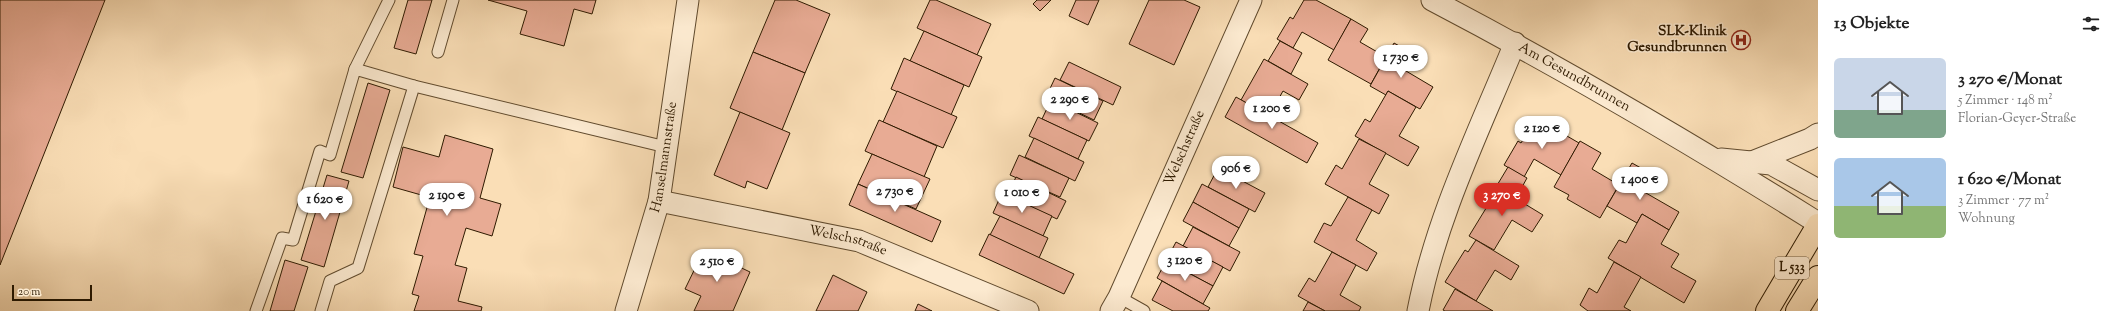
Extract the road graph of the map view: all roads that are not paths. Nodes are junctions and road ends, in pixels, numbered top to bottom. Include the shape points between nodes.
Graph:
1 (389, 0) edge
2 (453, 0) edge
3 (688, 0) edge
4 (1251, 0) edge
5 (1432, 0) edge
6 (1515, 43) junction
7 (438, 52) dead end
8 (355, 69) junction
9 (414, 86) junction
10 (1818, 134) edge
11 (666, 147) junction
12 (1714, 158) junction
13 (1751, 162) junction
14 (1818, 190) edge
15 (659, 201) junction
16 (1818, 224) edge
17 (1818, 277) edge
18 (1115, 304) edge
19 (256, 311) edge
20 (321, 311) edge
21 (626, 311) edge
22 (1028, 311) edge
23 (1144, 311) edge
24 (1418, 311) edge
25 (1766, 311) edge
26 (1797, 311) edge

1 - 8 lane
2 - 7 lane
3 - 11 street, Hanselmannstraße
4 - 18 street, Welschstraße
5 - 6 street, Am Gesundbrunnen
6 - 12 street, Am Gesundbrunnen
6 - 24 street via 1446,210 1423,284
8 - 9 lane
8 - 19 lane via 330,154 320,151 293,240 282,238
9 - 11 lane
9 - 20 lane via 358,268 330,281
10 - 13 street, Am Gesundbrunnen
11 - 15 street, Hanselmannstraße
12 - 13 street, Am Gesundbrunnen
12 - 16 street, Am Gesundbrunnen
13 - 14 street, Am Gesundbrunnen via 1771,164
15 - 21 street, Hanselmannstraße
15 - 22 street, Welschstraße via 859,240
16 - 25 main road, L 533
17 - 26 main road, L 533
18 - 23 lane, Welschstraße

